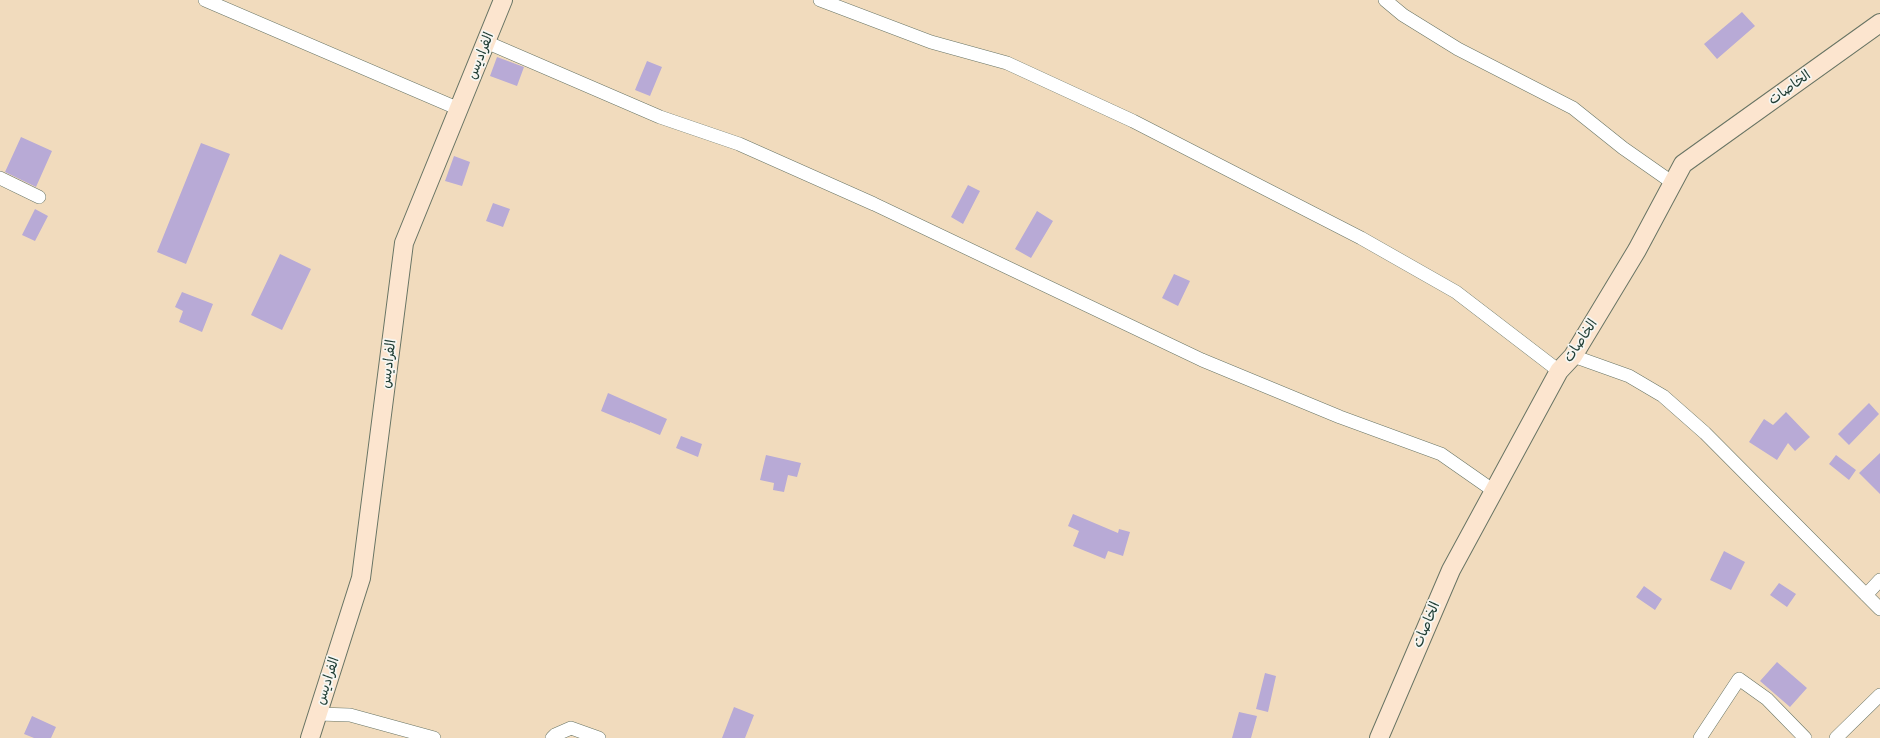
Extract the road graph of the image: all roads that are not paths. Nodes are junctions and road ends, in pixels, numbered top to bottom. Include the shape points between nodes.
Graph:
1 (205, 0) edge
2 (503, 0) edge
3 (820, 0) edge
4 (1385, 0) edge
5 (1880, 23) edge
6 (486, 42) junction
7 (459, 109) junction
8 (0, 178) edge
9 (1673, 183) junction
10 (39, 197) dead end
11 (1573, 356) junction
12 (1560, 371) junction
13 (1494, 491) junction
14 (1880, 580) edge
15 (1866, 595) junction
16 (1880, 609) edge
17 (1880, 695) edge
18 (318, 714) junction
19 (310, 738) edge
20 (434, 738) edge
21 (552, 738) edge
22 (599, 738) edge
23 (1378, 738) edge
24 (1700, 738) edge
25 (1805, 738) edge
26 (1836, 738) edge

1 - 7 street
2 - 6 street, الفراديس
3 - 12 street via 931,42 1007,63 1133,121 1361,238 1456,292
4 - 9 street via 1403,15 1458,50 1573,108
5 - 9 street, الخاصات via 1683,164
6 - 7 street, الفراديس
6 - 13 street via 660,117 738,144 874,204 1202,360 1340,417 1440,454
7 - 18 street, الفراديس via 404,243 361,578
8 - 10 street
9 - 11 street, الخاصات via 1637,250
11 - 12 street, الخاصات
11 - 15 street via 1628,376 1663,396 1706,433
12 - 13 street, الخاصات
13 - 23 street, الخاصات via 1451,570
14 - 15 street
15 - 16 street
17 - 26 street
18 - 19 street, الفراديس
18 - 20 street via 350,715
21 - 22 street via 571,728
24 - 25 street via 1738,679 1767,699

